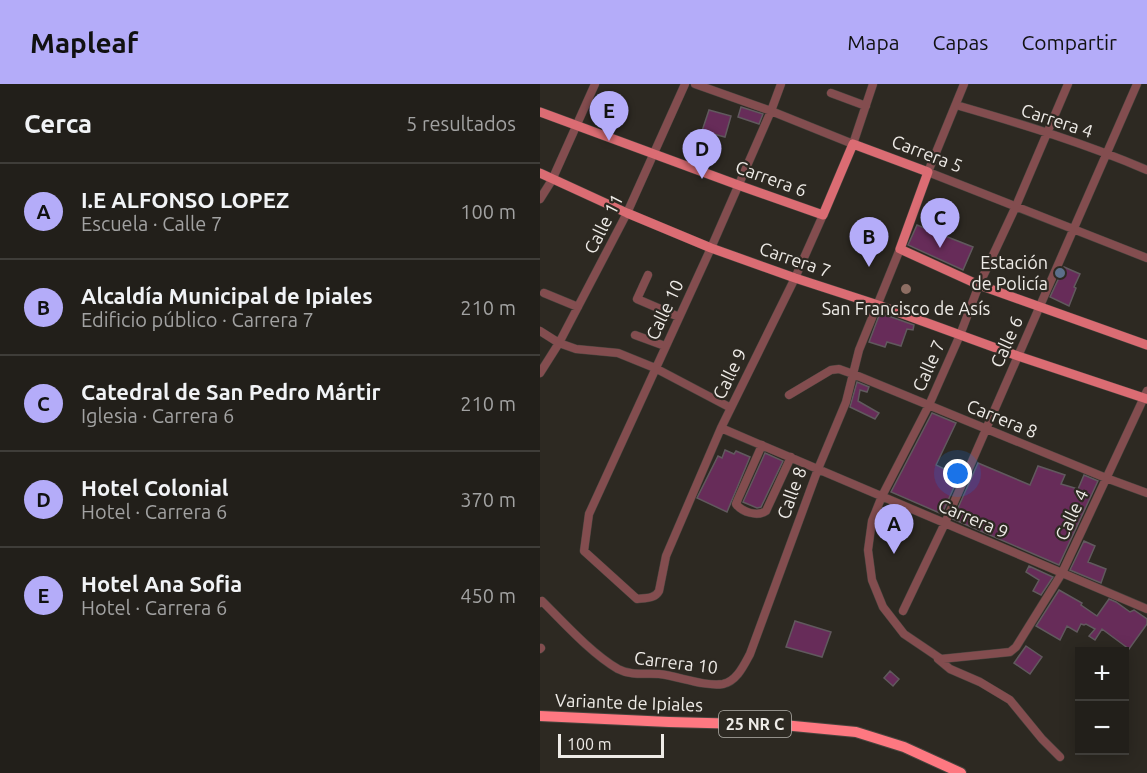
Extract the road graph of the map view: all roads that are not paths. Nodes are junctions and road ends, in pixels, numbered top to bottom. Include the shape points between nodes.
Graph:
1 (596, 84) edge
2 (685, 84) edge
3 (695, 84) edge
4 (781, 84) edge
5 (873, 84) edge
6 (964, 84) edge
7 (1068, 84) edge
8 (1137, 84) edge
9 (831, 93) dead end
10 (956, 105) junction
11 (866, 106) junction
12 (771, 111) junction
13 (540, 112) edge
14 (576, 124) junction
15 (1048, 132) junction
16 (853, 144) junction
17 (655, 153) junction
18 (1107, 153) junction
19 (1147, 170) edge
20 (928, 172) junction
21 (540, 173) edge
22 (552, 180) junction
23 (738, 185) junction
24 (540, 199) edge
25 (1016, 206) junction
26 (627, 213) junction
27 (823, 215) junction
28 (1073, 229) junction
29 (711, 248) junction
30 (900, 249) junction
31 (1147, 258) edge
32 (648, 275) dead end
33 (795, 278) junction
34 (979, 285) junction
35 (544, 293) dead end
36 (878, 305) junction
37 (1040, 306) junction
38 (578, 307) junction
39 (679, 317) junction
40 (540, 331) edge
41 (635, 335) dead end
42 (960, 335) junction
43 (559, 343) junction
44 (1147, 345) edge
45 (665, 346) junction
46 (1018, 356) junction
47 (655, 368) junction
48 (540, 373) edge
49 (850, 373) junction
50 (789, 395) dead end
51 (1146, 396) edge
52 (928, 405) junction
53 (731, 408) junction
54 (721, 428) junction
55 (986, 429) junction
56 (762, 445) junction
57 (791, 457) junction
58 (818, 469) junction
59 (1106, 478) junction
60 (1147, 493) edge
61 (882, 496) junction
62 (945, 523) junction
63 (584, 551) joint
64 (1062, 573) junction
65 (541, 602) edge
66 (1147, 609) edge
67 (903, 611) dead end
68 (926, 648) junction
69 (724, 684) joint
70 (540, 716) edge
71 (1060, 757) dead end
72 (961, 773) edge

1 - 14 street
2 - 17 street, Calle 11
3 - 12 street, Carrera 5
4 - 12 street, Calle 10
5 - 11 street, Calle 9
6 - 10 street
7 - 15 street, Calle 7
8 - 18 street, Calle 6
9 - 11 street
10 - 15 street, Carrera 4
10 - 20 street
11 - 16 street, Calle 9
12 - 16 street, Carrera 5
12 - 23 street, Calle 10
13 - 14 main road, Carrera 6
14 - 17 main road, Carrera 6
14 - 22 street
15 - 18 street, Carrera 4
15 - 25 street, Calle 7
16 - 20 main road, Carrera 5
16 - 27 main road, Calle 9
17 - 23 main road, Carrera 6
17 - 26 street, Calle 11
18 - 19 street, Carrera 4
18 - 28 street, Calle 6
20 - 25 street, Carrera 5
20 - 30 main road
21 - 22 main road, Carrera 7
22 - 24 street
22 - 26 main road, Carrera 7
23 - 27 main road, Carrera 6
23 - 29 street, Calle 10
25 - 28 street, Carrera 5
25 - 34 street, Calle 7
26 - 29 main road, Carrera 7
26 - 38 street, Calle 11
27 - 33 street, Calle 9
28 - 31 street, Carrera 5
28 - 37 street, Calle 6
29 - 33 main road, Carrera 7
29 - 39 street, Calle 10
30 - 34 main road
30 - 36 street, Calle 8
32 - 39 street via 637,299
33 - 36 main road, Carrera 7
33 - 53 street, Calle 9
34 - 37 main road
34 - 42 street, Calle 7
35 - 38 street
36 - 42 main road, Carrera 7
36 - 49 street, Calle 8
37 - 44 main road
37 - 46 street, Calle 6
38 - 43 street, Calle 11
39 - 45 street, Calle 10
40 - 43 street
41 - 45 street
42 - 46 main road, Carrera 7
42 - 52 street, Calle 7
43 - 47 street via 576,349 618,353
43 - 48 street, Calle 11
45 - 47 street, Calle 10
46 - 51 main road, Carrera 7
46 - 55 street, Calle 6
47 - 53 street
47 - 63 street, Calle 10 via 589,514
49 - 50 street via 835,369
49 - 52 street, Carrera 8
49 - 58 street, Calle 8 via 846,402
51 - 59 street, Calle 4
52 - 55 street, Carrera 8
52 - 61 street, Calle 7
53 - 54 street, Calle 9
54 - 56 street, Carrera 9
54 - 63 street, Calle 9 via 666,556 657,595 637,599
55 - 59 street, Carrera 8
55 - 62 street, Calle 6
56 - 57 street, Carrera 9
56 - 57 street via 736,504 739,508 756,514 766,511
57 - 58 street, Carrera 9
58 - 61 street, Carrera 9
58 - 69 street, Calle 8 via 750,654 734,679
59 - 60 street, Carrera 8
59 - 64 street, Calle 4
61 - 62 street, Carrera 9
61 - 68 street, Calle 7 via 872,521 868,550 872,580 883,607 904,633
62 - 64 street, Carrera 9
62 - 67 street, Calle 6
64 - 66 street, Carrera 9
64 - 68 street, Calle 4 via 1010,652 940,659
65 - 69 street, Carrera 10 via 620,670
68 - 71 street via 950,669 1010,700
70 - 72 highway, Variante de Ipiales / 25 NR C via 783,725 856,732 904,747

